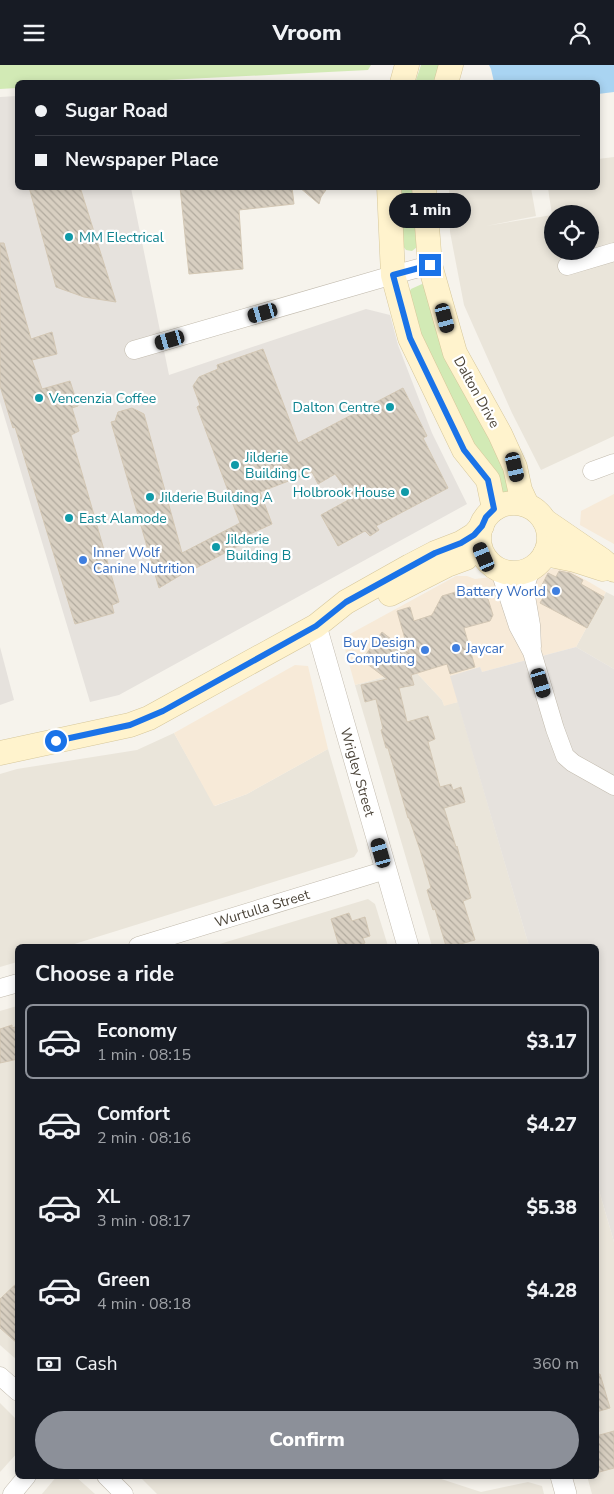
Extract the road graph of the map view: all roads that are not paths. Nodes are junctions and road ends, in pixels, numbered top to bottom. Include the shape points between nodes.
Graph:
1 (407, 65) edge
2 (451, 65) edge
3 (403, 80) edge
4 (447, 80) edge
5 (389, 190) edge
6 (424, 190) edge
7 (614, 252) edge
8 (430, 265) junction
9 (567, 267) dead end
10 (393, 275) junction
11 (134, 350) dead end
12 (614, 463) edge
13 (592, 471) dead end
14 (536, 513) junction
15 (488, 518) junction
16 (538, 562) junction
17 (494, 566) junction
18 (614, 571) edge
19 (316, 626) junction
20 (532, 652) junction
21 (0, 753) edge
22 (614, 786) edge
23 (386, 870) junction
24 (145, 944) edge
25 (407, 944) edge
26 (15, 984) edge
27 (0, 989) edge
28 (0, 1376) edge
29 (15, 1389) edge
30 (24, 1479) edge
31 (109, 1479) edge
32 (562, 1479) edge
33 (12, 1494) edge
34 (124, 1494) edge
35 (566, 1494) edge

1 - 3 main road
2 - 4 main road
5 - 10 main road
6 - 8 main road, Dalton Drive
7 - 9 street
8 - 10 street
8 - 14 main road, Dalton Drive via 455,353 500,434 515,467 520,490
10 - 11 street
10 - 15 main road via 410,338 464,450 488,480
12 - 13 street
14 - 15 main road via 516,503 504,505
14 - 16 main road via 549,532 549,544
14 - 18 main road
15 - 17 main road via 479,536 480,547
15 - 19 main road via 474,535 346,602
16 - 17 main road via 521,573 510,573
16 - 18 main road via 575,560
16 - 20 street via 526,584
17 - 19 main road via 472,556 462,558 338,622
17 - 20 street
19 - 21 main road via 148,718 122,727
19 - 23 street, Wrigley Street
20 - 22 street via 565,756
23 - 24 street, Wurtulla Street
23 - 25 street, Wrigley Street
26 - 27 street
28 - 29 street
30 - 33 street
31 - 34 street
32 - 35 street

